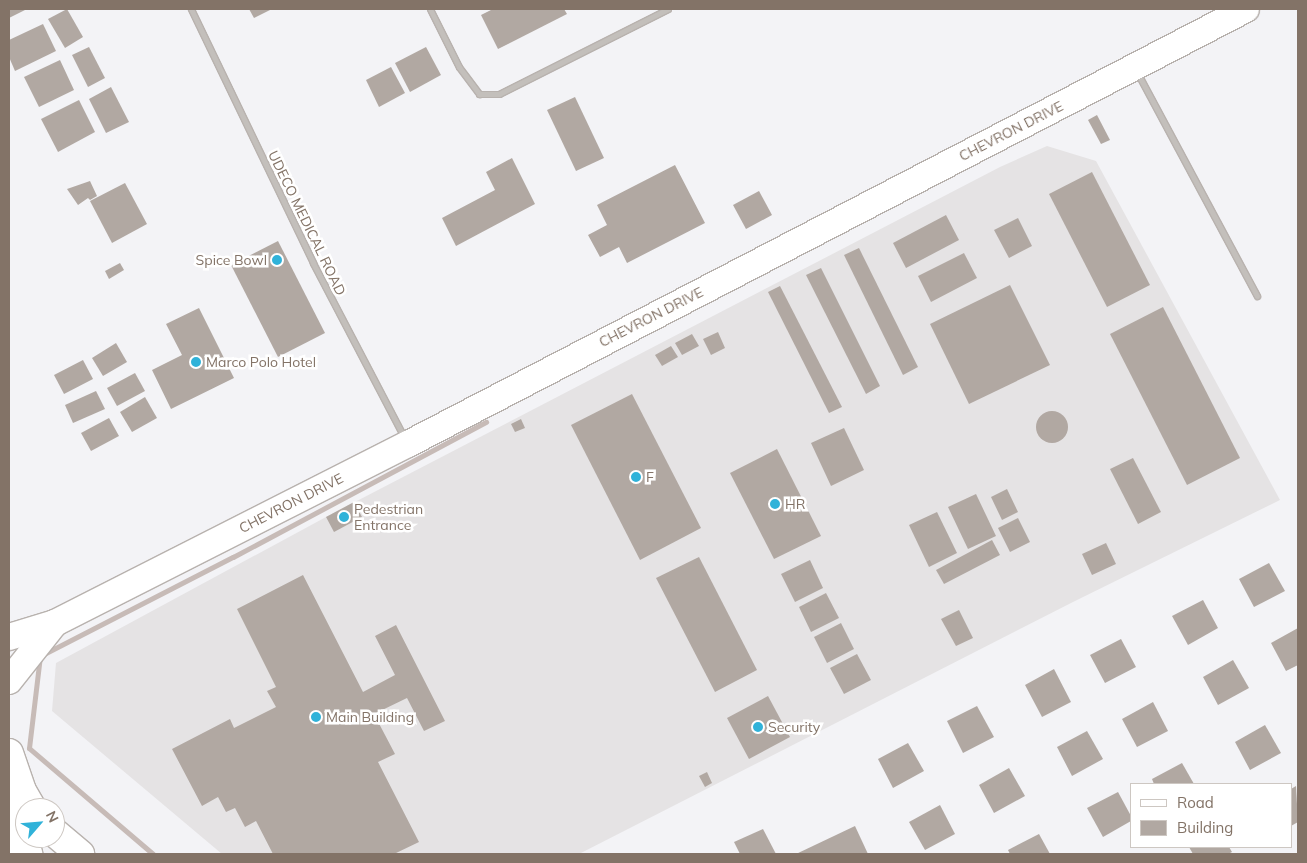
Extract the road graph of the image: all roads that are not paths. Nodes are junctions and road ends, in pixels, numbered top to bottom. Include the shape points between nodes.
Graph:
1 (191, 9) edge
2 (430, 9) edge
3 (668, 9) edge
4 (1246, 9) edge
5 (1134, 67) junction
6 (1257, 296) dead end
7 (408, 444) junction
8 (55, 623) junction
9 (9, 636) edge
10 (9, 681) edge
11 (9, 753) edge
12 (26, 798) edge
13 (65, 841) edge
14 (32, 848) edge
15 (60, 854) edge
16 (80, 854) edge

1 - 7 street, UDECO MEDICAL ROAD via 313,263
2 - 3 street via 459,67 479,94 499,94
4 - 5 main road, CHEVRON DRIVE
5 - 6 street
5 - 7 main road, CHEVRON DRIVE
7 - 8 main road, CHEVRON DRIVE
8 - 9 main road, CHEVRON DRIVE
8 - 10 main road, CHEVRON DRIVE
11 - 12 highway
13 - 16 highway
14 - 15 highway

